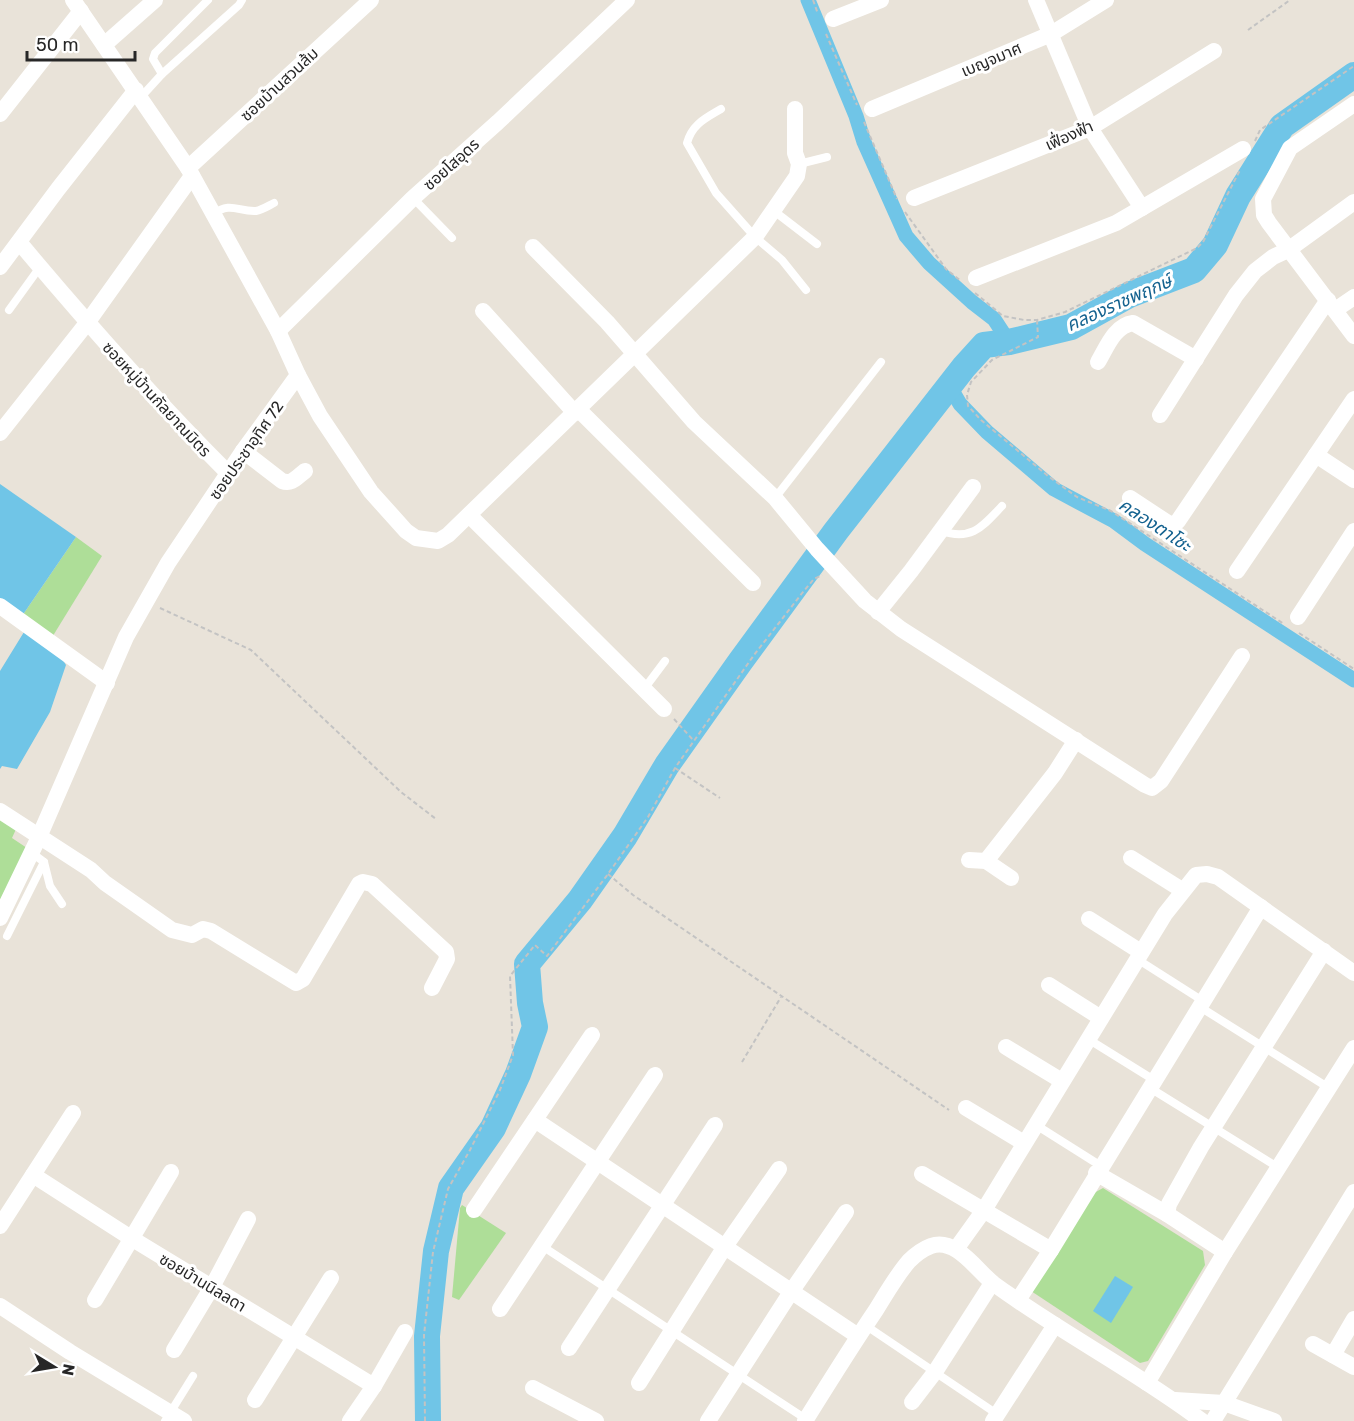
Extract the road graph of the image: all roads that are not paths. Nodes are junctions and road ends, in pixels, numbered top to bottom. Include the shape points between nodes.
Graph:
1 (155, 0) edge
2 (208, 0) edge
3 (242, 0) edge
4 (371, 0) edge
5 (627, 0) edge
6 (881, 0) edge
7 (1036, 0) edge
8 (1106, 0) edge
9 (77, 5) edge
10 (825, 20) road end
11 (1051, 34) junction
12 (104, 45) junction
13 (1214, 51) dead end
14 (162, 74) junction
15 (139, 94) junction
16 (1354, 104) edge
17 (722, 109) dead end
18 (795, 109) dead end
19 (864, 112) road end
20 (0, 114) edge
21 (1090, 128) junction
22 (1247, 150) road end
23 (827, 157) dead end
24 (799, 164) junction
25 (190, 172) junction
26 (413, 198) junction
27 (914, 198) dead end
28 (1354, 202) edge
29 (274, 203) dead end
30 (1142, 208) junction
31 (774, 212) junction
32 (213, 214) junction
33 (452, 237) dead end
34 (755, 237) junction
35 (19, 242) junction
36 (817, 244) dead end
37 (533, 247) dead end
38 (1288, 250) junction
39 (0, 267) edge
40 (40, 267) junction
41 (970, 283) road end
42 (806, 290) dead end
43 (1354, 297) edge
44 (1331, 305) junction
45 (9, 310) dead end
46 (483, 311) dead end
47 (87, 323) junction
48 (278, 331) junction
49 (1354, 336) edge
50 (634, 355) junction
51 (1196, 359) junction
52 (881, 362) dead end
53 (1098, 362) dead end
54 (298, 375) junction
55 (1354, 399) edge
56 (577, 411) junction
57 (1160, 415) dead end
58 (0, 433) edge
59 (243, 451) junction
60 (1316, 455) junction
61 (305, 471) dead end
62 (229, 474) junction
63 (1354, 480) edge
64 (973, 487) dead end
65 (775, 498) junction
66 (1130, 498) dead end
67 (1002, 506) dead end
68 (469, 515) junction
69 (941, 531) junction
70 (1354, 531) edge
71 (1236, 571) dead end
72 (753, 583) dead end
73 (0, 606) edge
74 (878, 612) junction
75 (1298, 617) dead end
76 (1242, 656) dead end
77 (665, 661) dead end
78 (107, 683) junction
79 (644, 689) junction
80 (664, 709) road end
81 (1076, 740) junction
82 (0, 811) edge
83 (39, 837) junction
84 (38, 858) junction
85 (1131, 858) dead end
86 (1011, 878) dead end
87 (1182, 890) junction
88 (62, 904) dead end
89 (1261, 908) junction
90 (0, 918) edge
91 (1089, 920) dead end
92 (7, 936) dead end
93 (1324, 951) junction
94 (1139, 955) junction
95 (1354, 973) edge
96 (1049, 985) dead end
97 (432, 988) dead end
98 (1201, 1004) junction
99 (1101, 1018) junction
100 (592, 1035) dead end
101 (1088, 1039) junction
102 (1006, 1047) dead end
103 (1264, 1047) junction
104 (1354, 1048) edge
105 (655, 1075) dead end
106 (1062, 1082) junction
107 (1152, 1084) junction
108 (1329, 1088) junction
109 (966, 1108) dead end
110 (73, 1113) dead end
111 (535, 1120) junction
112 (1035, 1124) junction
113 (715, 1125) dead end
114 (1213, 1127) junction
115 (1024, 1143) junction
116 (597, 1162) junction
117 (1279, 1168) junction
118 (779, 1169) dead end
119 (1099, 1169) junction
120 (171, 1172) dead end
121 (922, 1174) dead end
122 (33, 1175) junction
123 (1354, 1192) edge
124 (663, 1206) junction
125 (474, 1210) dead end
126 (984, 1210) junction
127 (846, 1212) dead end
128 (1167, 1214) junction
129 (248, 1219) dead end
130 (0, 1226) edge
131 (131, 1238) junction
132 (542, 1246) junction
133 (724, 1248) junction
134 (956, 1249) junction
135 (1051, 1250) junction
136 (1225, 1252) junction
137 (331, 1278) dead end
138 (992, 1283) junction
139 (212, 1287) junction
140 (608, 1289) junction
141 (791, 1292) junction
142 (95, 1300) dead end
143 (1018, 1300) junction
144 (0, 1306) edge
145 (500, 1309) dead end
146 (1354, 1319) edge
147 (1055, 1325) junction
148 (672, 1331) junction
149 (862, 1331) junction
150 (405, 1332) dead end
151 (295, 1338) junction
152 (1314, 1344) dead end
153 (569, 1348) dead end
154 (174, 1350) dead end
155 (1333, 1355) junction
156 (1354, 1367) edge
157 (935, 1372) junction
158 (738, 1374) junction
159 (193, 1376) dead end
160 (639, 1383) dead end
161 (1147, 1383) junction
162 (374, 1386) junction
163 (533, 1388) dead end
164 (255, 1400) dead end
165 (1174, 1400) junction
166 (912, 1402) dead end
167 (1224, 1403) junction
168 (174, 1418) edge
169 (995, 1418) edge
170 (806, 1420) edge
171 (350, 1421) edge
172 (596, 1421) edge
173 (708, 1421) edge
174 (1202, 1421) edge
175 (1213, 1421) edge
176 (1274, 1421) edge

1 - 12 street
2 - 14 lane via 154,53 153,59
3 - 14 lane
4 - 25 street, ซอยบ้านสวนส้ม
5 - 26 street, ซอยโสอุดร
6 - 10 street
7 - 11 street
8 - 11 street, เบญจมาศ
9 - 12 street
9 - 20 street
11 - 19 street, เบญจมาศ
11 - 21 street
12 - 15 street
13 - 21 street, เฟื่องฟ้า
14 - 15 lane
15 - 25 street
15 - 35 street via 58,189
16 - 38 street via 1290,148 1263,199 1264,215
17 - 34 lane via 695,126 687,143 716,193
18 - 24 street via 795,153
21 - 27 street, เฟื่องฟ้า
21 - 30 street
22 - 30 street
23 - 24 lane
24 - 31 street via 797,176
25 - 32 street
25 - 47 street
26 - 33 lane
26 - 48 street, ซอยโสอุดร
28 - 38 street
29 - 32 lane via 259,211 229,207
30 - 41 street via 1116,223
31 - 34 street
31 - 36 lane
32 - 48 street
34 - 42 lane via 782,260
34 - 50 street
35 - 39 street
35 - 40 street, ซอยหมู่บ้านกัลยาณมิตร
37 - 50 street
38 - 44 street
38 - 51 street via 1255,271
40 - 45 lane
40 - 47 street, ซอยหมู่บ้านกัลยาณมิตร
43 - 44 street
44 - 49 street
44 - 66 street via 1178,521 1168,523
46 - 56 street
47 - 58 street
47 - 62 street, ซอยหมู่บ้านกัลยาณมิตร
48 - 54 street
50 - 56 street
50 - 65 street via 694,422
51 - 53 street via 1133,323 1118,330
51 - 57 street
52 - 65 lane
54 - 59 street, ซอยประชาอุทิศ 72
54 - 68 street via 320,416 371,492 406,531 416,538 438,541
55 - 60 street
56 - 68 street
56 - 72 street
59 - 61 street via 287,483
59 - 62 street, ซอยประชาอุทิศ 72
60 - 63 street
60 - 71 street
62 - 78 street, ซอยประชาอุทิศ 72 via 168,563 126,637
64 - 69 street
65 - 74 street via 828,562
67 - 69 lane via 972,533 962,536
68 - 79 street
69 - 74 street
70 - 75 street
73 - 78 street
74 - 81 street
76 - 81 street via 1161,781 1152,788
77 - 79 lane
78 - 83 street, ซอยประชาอุทิศ 72
79 - 80 street
81 - 86 street via 1055,773 977,861
82 - 83 street
83 - 84 street, ซอยประชาอุทิศ 72
83 - 97 street via 172,930 187,935 203,929 212,931 296,983 303,980 359,884 372,884 446,952 447,959
84 - 88 lane
84 - 90 street, ซอยประชาอุทิศ 72
84 - 92 lane
85 - 87 street
87 - 89 street via 1196,875 1207,874
87 - 94 street
89 - 93 street
89 - 98 street
91 - 94 street
93 - 95 street
93 - 103 street
94 - 98 lane
94 - 99 street
96 - 99 street
98 - 103 lane
98 - 107 street
99 - 101 street
100 - 111 street
101 - 106 street
101 - 107 lane
102 - 106 street
103 - 108 lane
103 - 114 street
104 - 108 street
105 - 116 street
106 - 112 street
107 - 114 lane
107 - 119 street
108 - 117 street
109 - 115 street
110 - 122 street
111 - 116 street
111 - 125 street
112 - 115 street
112 - 119 lane
113 - 124 street
114 - 117 lane
114 - 128 street
115 - 126 street
116 - 124 street
116 - 132 street
117 - 136 street
118 - 133 street
119 - 128 street
119 - 135 street
120 - 131 street
121 - 126 street
122 - 130 street
122 - 131 street, ซอยบ้านนิลลดา
123 - 167 street
124 - 133 street
124 - 140 street
126 - 134 street
126 - 135 street
127 - 141 street
128 - 136 street
129 - 139 street
131 - 139 street, ซอยบ้านนิลลดา
131 - 142 street
132 - 140 lane
132 - 145 street
133 - 141 street
133 - 148 street
134 - 138 street
134 - 149 street via 933,1245 909,1261
135 - 143 street
136 - 161 street
137 - 151 street
138 - 143 street
138 - 157 street
139 - 151 street, ซอยบ้านนิลลดา
139 - 154 street
140 - 148 lane
140 - 153 street
141 - 149 street
141 - 158 street
143 - 147 street
144 - 168 street
146 - 155 street
147 - 161 street
147 - 169 street
148 - 158 lane
148 - 160 street
149 - 157 lane
149 - 170 street
150 - 162 street
151 - 162 street, ซอยบ้านนิลลดา
151 - 164 street
152 - 155 street
155 - 156 street
157 - 166 street
157 - 169 lane
158 - 170 lane
158 - 173 street
159 - 168 lane
161 - 165 street
162 - 171 street
163 - 172 street
165 - 167 street
165 - 174 street
167 - 175 street
167 - 176 street

